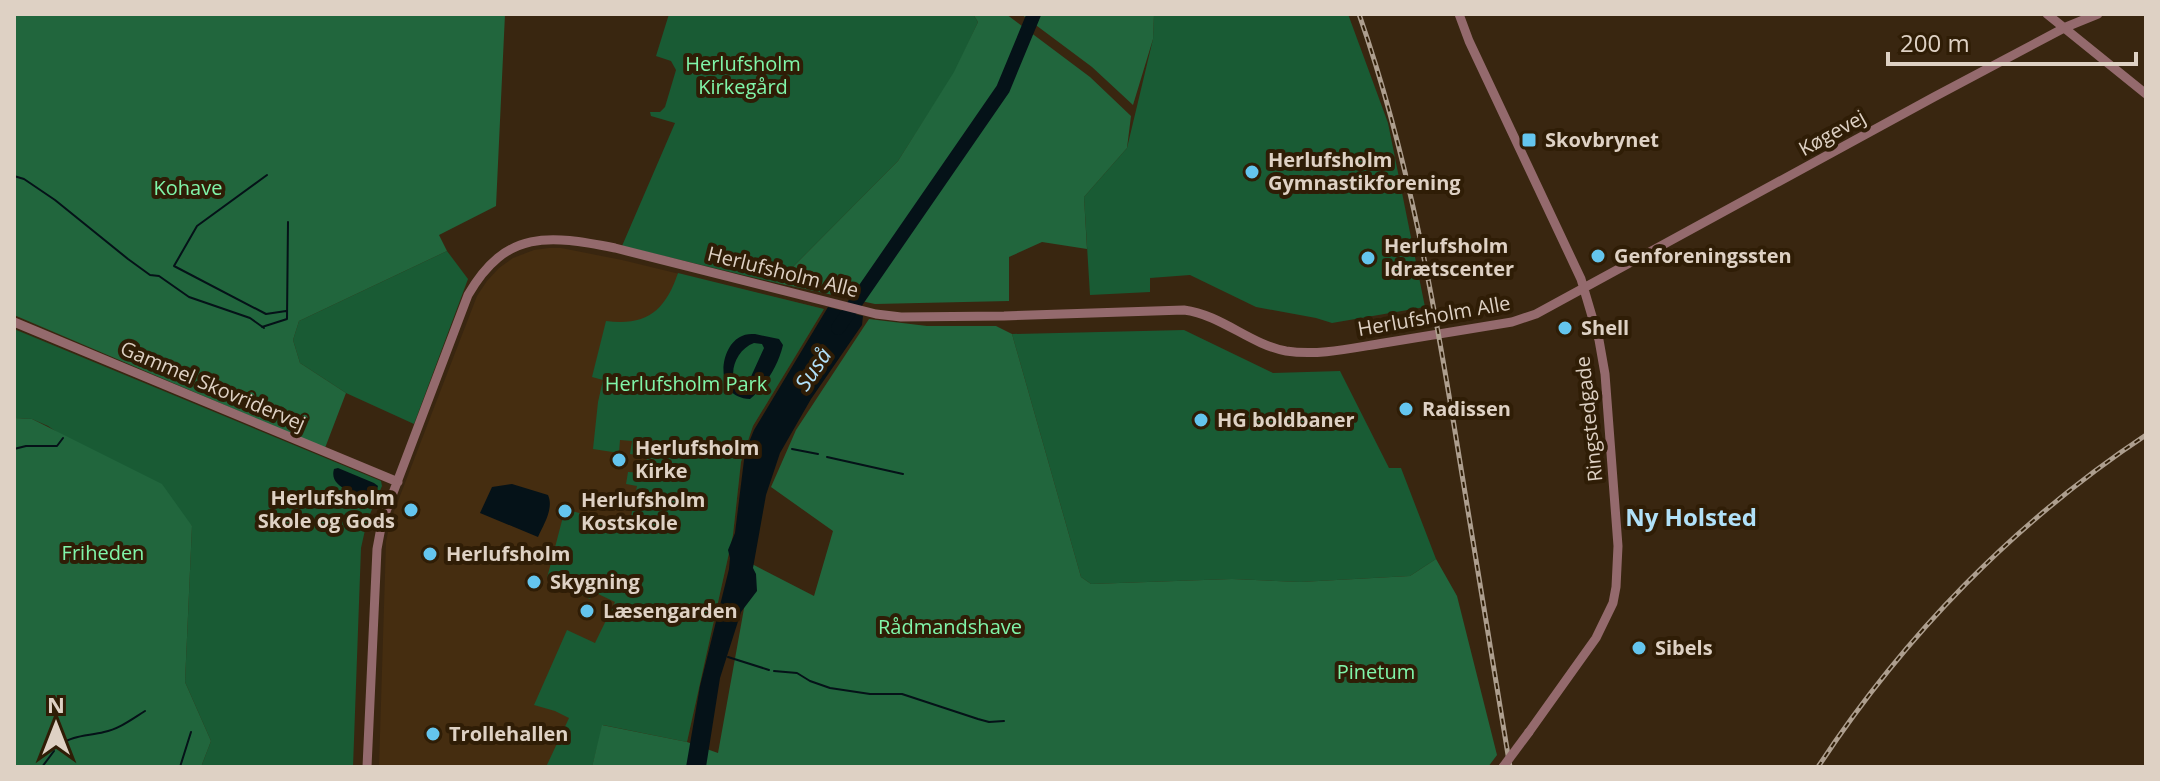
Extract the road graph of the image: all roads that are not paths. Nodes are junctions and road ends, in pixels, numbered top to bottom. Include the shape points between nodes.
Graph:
1 (1459, 14) edge
2 (2047, 14) edge
3 (2098, 14) edge
4 (2066, 27) junction
5 (2146, 94) edge
6 (1585, 288) junction
7 (14, 322) edge
8 (398, 482) junction
9 (367, 767) edge
10 (1503, 767) edge

1 - 6 street, Ringstedgade
2 - 4 street
3 - 4 street, Køgevej
4 - 5 street
4 - 6 street, Køgevej
6 - 8 street, Herlufsholm Alle via 1512,322 1302,353 1261,344 1199,312 901,317 572,239 535,240 499,256 468,295
6 - 10 street, Ringstedgade, bridge via 1605,374 1618,546 1616,587 1596,638
7 - 8 street, Gammel Skovridervej
8 - 9 street, Herlufsholm Alle via 377,549

